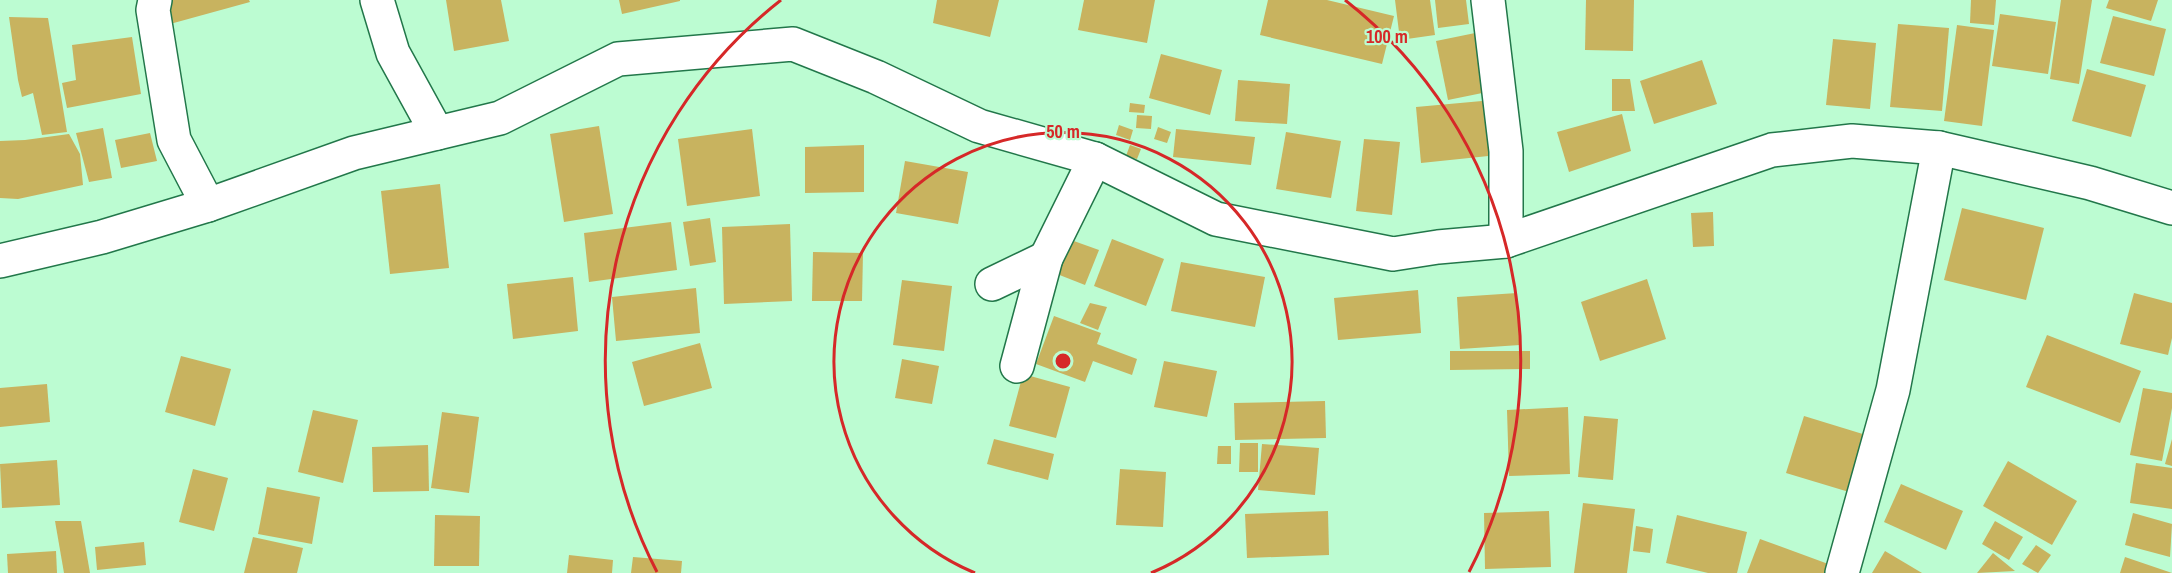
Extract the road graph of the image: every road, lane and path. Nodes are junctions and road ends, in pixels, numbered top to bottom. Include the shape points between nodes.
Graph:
1 (155, 0) edge
2 (377, 0) edge
3 (1488, 0) edge
4 (437, 133) junction
5 (1939, 148) junction
6 (1095, 159) junction
7 (208, 205) junction
8 (2172, 208) edge
9 (1506, 241) junction
10 (1046, 258) junction
11 (0, 261) edge
12 (992, 284) dead end
13 (1017, 366) dead end
14 (1842, 573) edge

1 - 7 street via 153,10 174,140
2 - 4 street via 393,53
3 - 9 street via 1506,151
4 - 6 street via 501,118 618,59 793,44 876,76 979,126
4 - 7 street via 354,153
5 - 8 street via 2090,183
5 - 9 street via 1852,141 1772,150
5 - 14 street via 1893,390
6 - 9 street via 1216,219 1393,254
6 - 10 street
7 - 11 street via 102,237
10 - 12 street
10 - 13 street

